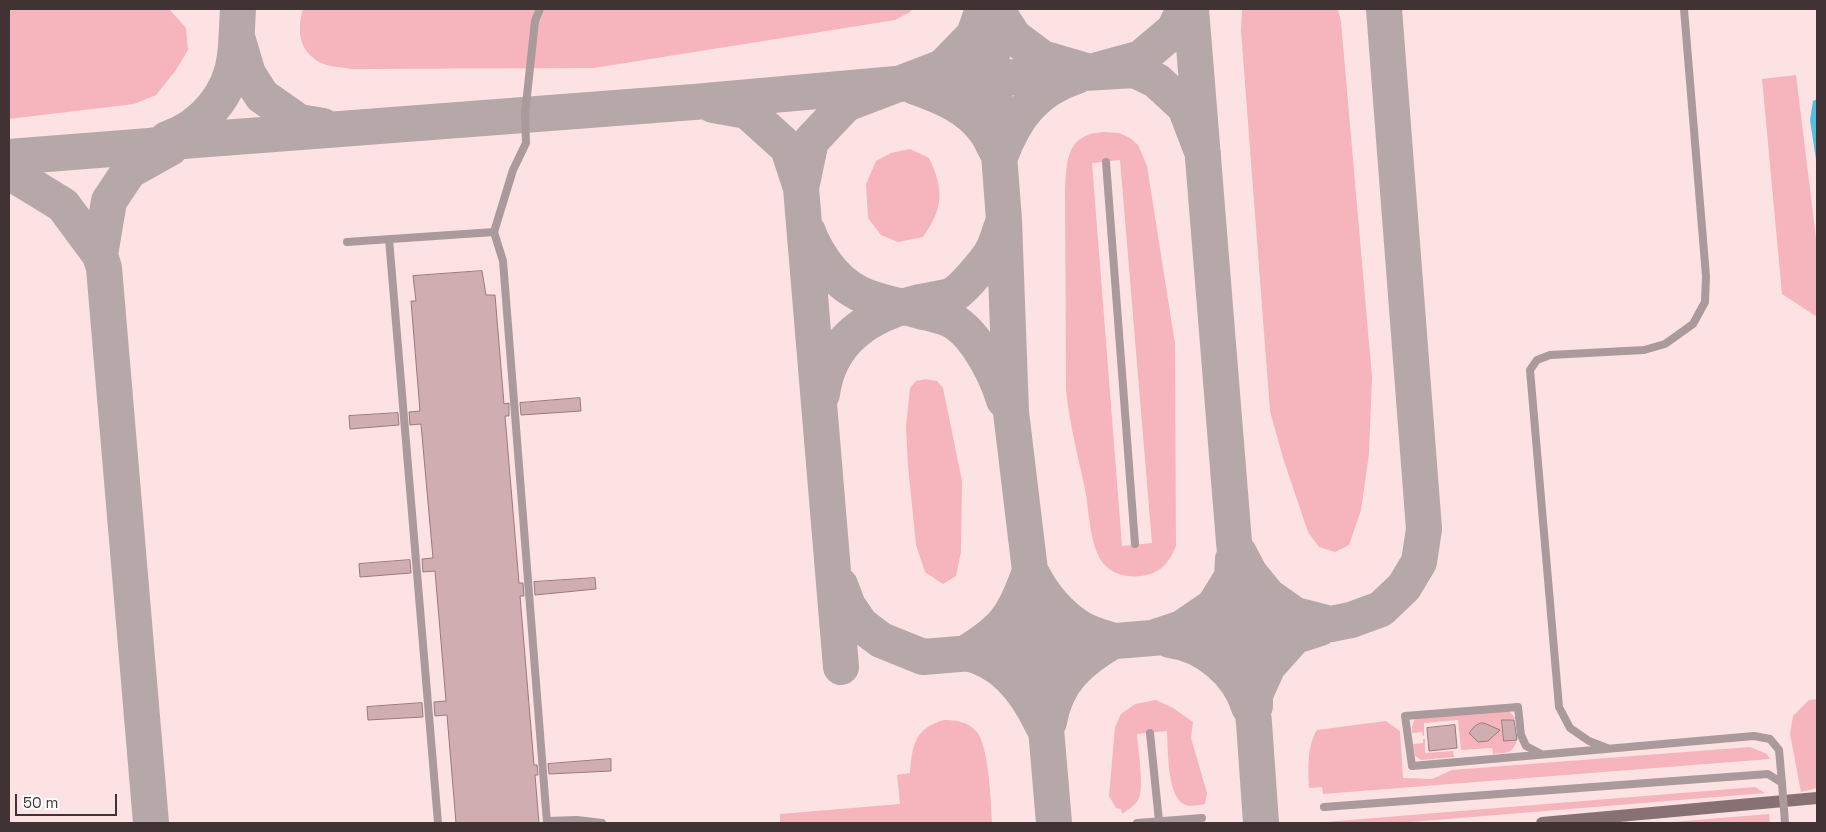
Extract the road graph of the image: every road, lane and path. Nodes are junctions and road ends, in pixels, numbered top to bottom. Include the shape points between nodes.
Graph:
1 (540, 9) edge
2 (1684, 9) edge
3 (1106, 162) dead end
4 (494, 232) junction
5 (389, 239) junction
6 (347, 242) dead end
7 (1135, 544) dead end
8 (1150, 733) dead end
9 (1607, 748) junction
10 (1541, 754) junction
11 (1782, 783) junction
12 (1817, 798) edge
13 (1324, 807) dead end
14 (1202, 818) dead end
15 (1159, 821) junction
16 (547, 822) edge
17 (438, 823) edge
18 (602, 823) edge
19 (1137, 823) edge
20 (1542, 823) edge
21 (1785, 823) edge

1 - 4 lane via 535,21 527,95 526,142 513,170
2 - 9 lane via 1706,276 1705,302 1693,324 1665,344 1644,350 1550,354 1537,360 1530,370 1559,707 1570,728
3 - 7 lane
4 - 5 lane
4 - 16 lane via 503,261
5 - 6 lane
5 - 17 lane
8 - 15 lane
9 - 10 lane
9 - 11 lane via 1754,736 1770,739 1779,750
10 - 10 lane via 1526,746 1521,735 1518,707 1405,716 1412,766
11 - 13 lane via 1768,774
11 - 21 lane, bridge
12 - 20 main road
14 - 15 lane
15 - 19 lane
16 - 18 lane via 577,820

